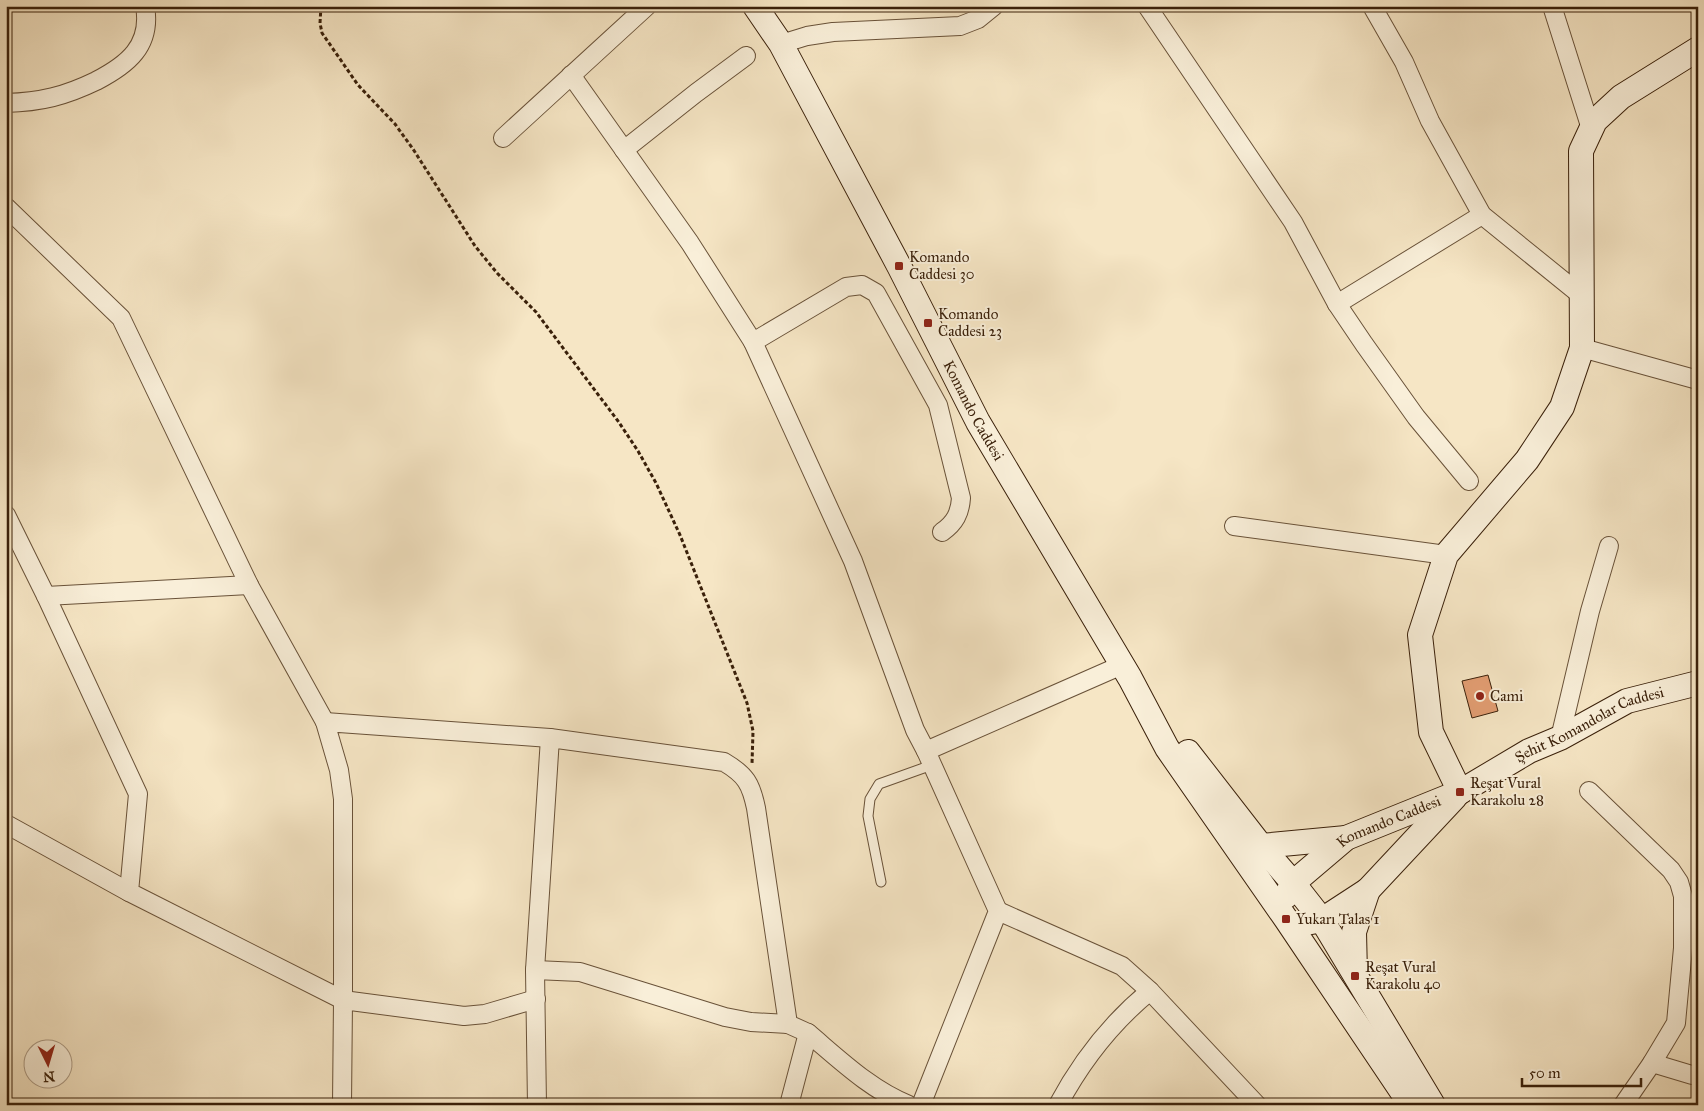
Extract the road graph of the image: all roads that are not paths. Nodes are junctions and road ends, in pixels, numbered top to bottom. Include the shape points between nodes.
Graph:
1 (145, 6) edge
2 (647, 6) edge
3 (755, 6) edge
4 (994, 6) edge
5 (1147, 6) edge
6 (1552, 6) edge
7 (1378, 8) edge
8 (780, 44) junction
9 (1698, 49) edge
10 (746, 56) dead end
11 (572, 75) junction
12 (6, 103) edge
13 (1591, 129) junction
14 (503, 138) dead end
15 (624, 150) junction
16 (6, 207) edge
17 (1482, 215) junction
18 (1582, 296) junction
19 (1337, 304) junction
20 (753, 342) junction
21 (1582, 348) junction
22 (1698, 380) edge
23 (1469, 481) dead end
24 (6, 515) edge
25 (1234, 526) dead end
26 (942, 532) dead end
27 (1608, 546) dead end
28 (1446, 556) junction
29 (249, 585) junction
30 (46, 596) junction
31 (1126, 672) junction
32 (1698, 683) edge
33 (325, 722) junction
34 (550, 738) junction
35 (1560, 738) junction
36 (929, 758) junction
37 (1460, 792) junction
38 (1588, 792) dead end
39 (6, 824) edge
40 (1346, 838) junction
41 (1261, 846) junction
42 (881, 882) dead end
43 (1293, 884) junction
44 (1368, 890) junction
45 (129, 892) junction
46 (998, 912) junction
47 (1286, 919) junction
48 (1322, 920) junction
49 (535, 970) junction
50 (1355, 976) junction
51 (1150, 991) junction
52 (536, 999) junction
53 (343, 1000) junction
54 (788, 1024) junction
55 (808, 1034) junction
56 (1652, 1064) junction
57 (1698, 1075) edge
58 (342, 1105) edge
59 (537, 1105) edge
60 (790, 1105) edge
61 (910, 1105) edge
62 (921, 1105) edge
63 (1058, 1105) edge
64 (1257, 1105) edge
65 (1410, 1105) edge
66 (1432, 1105) edge
67 (1622, 1105) edge

1 - 12 street via 146,23 140,44 116,71 57,97
2 - 11 street
3 - 8 street, Komando Caddesi
4 - 8 street via 978,19 960,26 833,32
5 - 19 street via 1293,222
6 - 13 street
7 - 17 street via 1430,121
8 - 31 street, Komando Caddesi via 978,422
9 - 13 street via 1621,97 1595,120
10 - 15 street
11 - 14 street
11 - 15 street
13 - 18 street via 1581,152
15 - 20 street via 690,243
16 - 29 street via 121,318
17 - 18 street
17 - 19 street
18 - 21 street
19 - 23 street via 1396,390
20 - 26 street via 846,287 862,285 876,293 938,405 961,498 957,518
20 - 36 street via 853,561 915,730
21 - 22 street
21 - 28 street via 1562,407 1527,460
24 - 30 street
25 - 28 street
27 - 35 street
28 - 37 street via 1420,635 1431,732
29 - 30 street
29 - 33 street
30 - 45 street via 138,794
31 - 36 street
31 - 41 street
31 - 47 street via 1167,748
32 - 35 street, Şehit Komandolar Caddesi via 1627,702
33 - 34 street
33 - 53 street via 339,770 343,799
34 - 49 street
34 - 54 street via 724,762 747,780 756,808
35 - 37 street, Şehit Komandolar Caddesi via 1530,750
36 - 42 lane via 879,784 870,799 868,816
36 - 46 street
37 - 40 street, Komando Caddesi
37 - 44 street, Komando Caddesi
38 - 56 street via 1671,870 1683,896 1683,948 1676,1023
39 - 45 street
40 - 41 street
40 - 43 street, Komando Caddesi
41 - 43 street
43 - 47 street, Komando Caddesi via 1284,906
43 - 48 street
44 - 48 street, Komando Caddesi
44 - 50 street via 1354,932
45 - 53 street
46 - 51 street via 1122,966
46 - 62 street
47 - 48 street, Komando Caddesi via 1298,924
47 - 65 street
48 - 50 street
49 - 52 street
49 - 54 street via 580,972 725,1017
50 - 66 street
51 - 63 street via 1130,1007 1095,1045
51 - 64 street
52 - 53 street via 485,1014 464,1016
52 - 59 street
53 - 58 street
54 - 55 street
55 - 60 street
55 - 61 street via 865,1080
56 - 57 street
56 - 67 street

